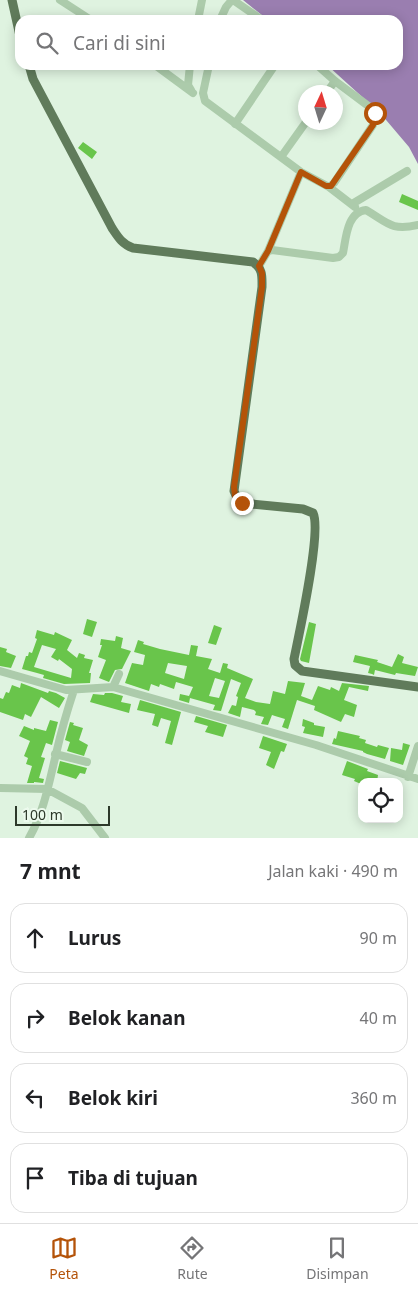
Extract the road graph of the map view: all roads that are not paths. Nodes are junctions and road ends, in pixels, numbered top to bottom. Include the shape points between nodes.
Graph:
1 (12, 0) edge
2 (60, 0) edge
3 (202, 0) edge
4 (233, 0) edge
5 (15, 15) edge
6 (83, 15) edge
7 (199, 15) edge
8 (224, 15) edge
9 (255, 15) edge
10 (30, 70) edge
11 (162, 70) edge
12 (190, 70) edge
13 (208, 70) edge
14 (272, 70) edge
15 (323, 70) edge
16 (335, 81) junction
17 (332, 85) edge
18 (193, 93) junction
19 (203, 98) junction
20 (235, 124) junction
21 (300, 130) edge
22 (281, 157) junction
23 (407, 171) dead end
24 (301, 172) junction
25 (329, 187) junction
26 (352, 204) junction
27 (361, 211) junction
28 (418, 225) edge
29 (268, 251) junction
30 (259, 266) junction
31 (0, 670) edge
32 (119, 674) dead end
33 (113, 687) junction
34 (418, 687) edge
35 (74, 690) junction
36 (418, 746) edge
37 (55, 754) junction
38 (87, 762) dead end
39 (408, 776) junction
40 (418, 780) edge
41 (0, 788) edge
42 (47, 789) junction
43 (29, 838) edge
44 (105, 838) edge

1 - 5 main road
2 - 6 street
3 - 7 street
4 - 8 street
4 - 9 street
10 - 30 main road via 112,228 125,246 253,262
11 - 18 street
12 - 18 street via 188,86
13 - 19 street
14 - 20 street
15 - 16 street
16 - 17 street
16 - 25 street via 371,108 375,120
18 - 19 street
19 - 20 street
20 - 22 street
21 - 22 street
22 - 24 street
23 - 26 street
24 - 25 street
24 - 29 street
25 - 26 street
26 - 27 street
27 - 28 street via 366,210 395,228
27 - 29 street via 352,218 343,253 339,257
29 - 30 street
30 - 34 main road via 262,287 234,491 242,503 303,509 315,518 295,665 302,671
31 - 35 street
32 - 33 street
33 - 35 street
33 - 39 street via 334,750
35 - 37 street
36 - 39 street
37 - 38 street
37 - 42 street
39 - 40 street
41 - 42 street
42 - 43 street via 38,822
42 - 44 street via 82,808

